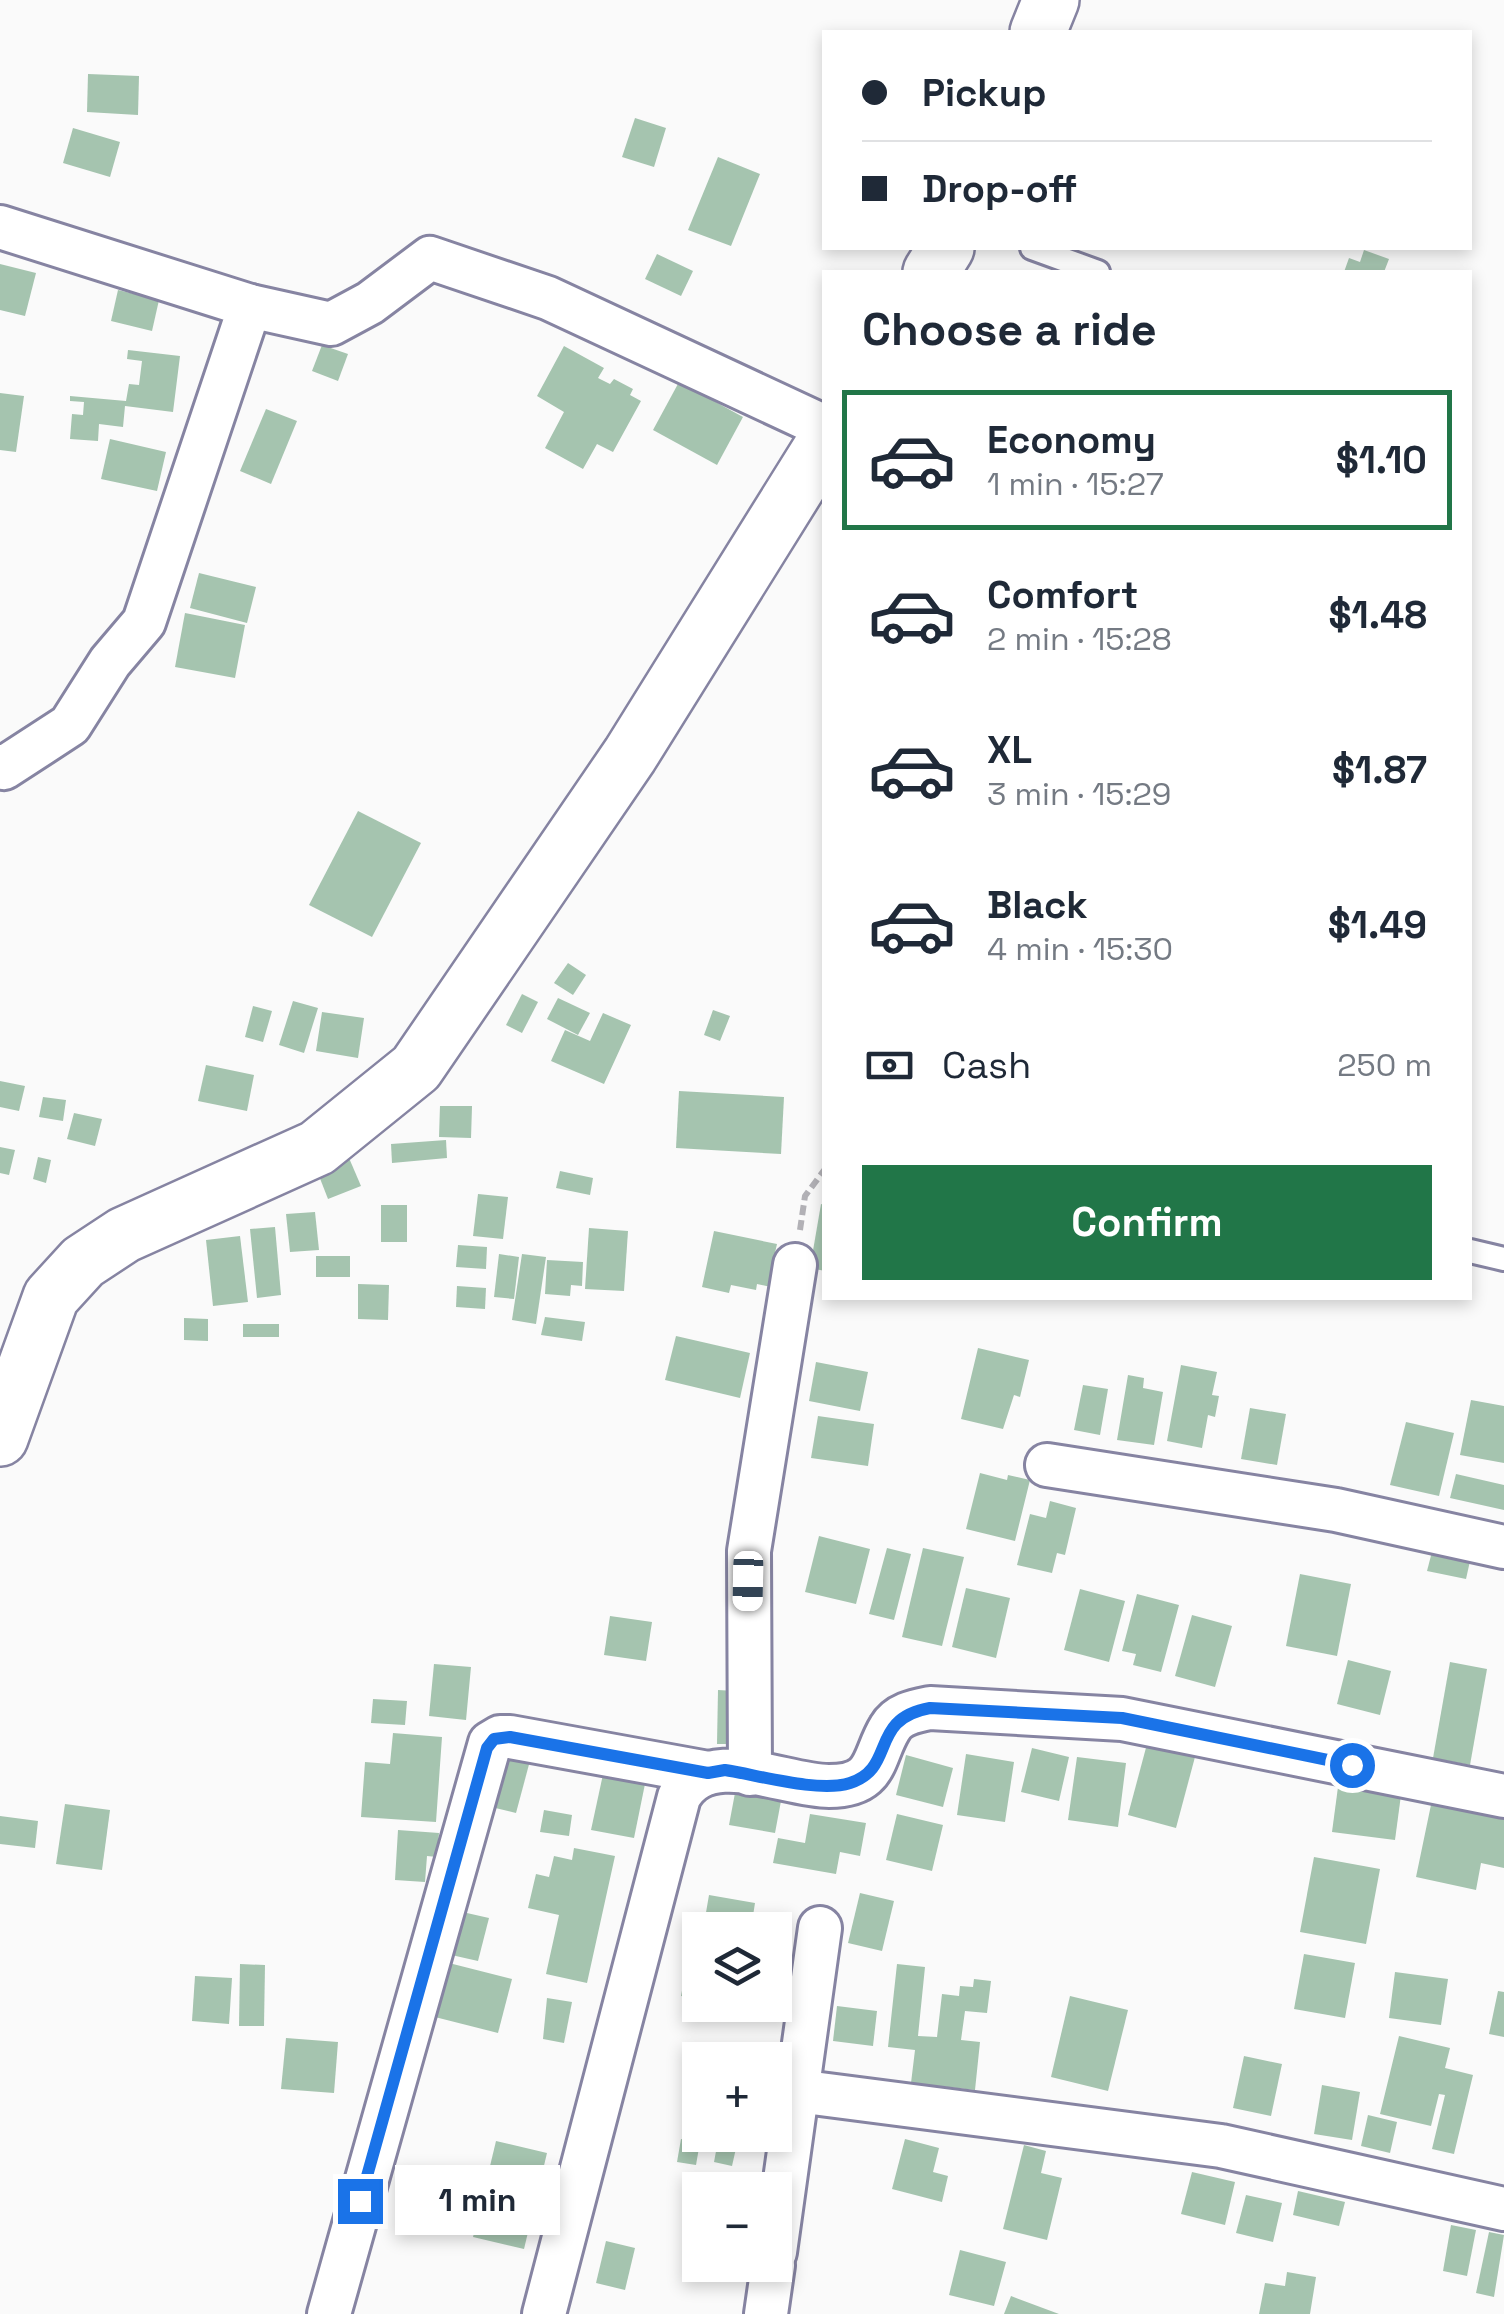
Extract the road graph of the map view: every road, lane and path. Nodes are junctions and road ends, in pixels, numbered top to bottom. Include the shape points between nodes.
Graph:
1 (1050, 0) edge
2 (1039, 30) edge
3 (0, 227) edge
4 (1038, 250) edge
5 (1092, 270) edge
6 (250, 306) junction
7 (822, 426) edge
8 (822, 447) edge
9 (0, 766) edge
10 (822, 1173) edge
11 (1472, 1252) edge
12 (1504, 1260) edge
13 (795, 1265) joint
14 (0, 1438) edge
15 (1047, 1465) dead end
16 (1504, 1546) edge
17 (708, 1773) junction
18 (750, 1774) junction
19 (1504, 1796) edge
20 (820, 1928) dead end
21 (797, 2091) junction
22 (786, 2172) edge
23 (1504, 2208) edge
24 (771, 2282) edge
25 (329, 2314) edge
26 (544, 2314) edge
27 (766, 2314) edge

1 - 2 street
3 - 6 street
4 - 5 lane
6 - 7 street via 331,324 430,258 548,298
6 - 9 street via 144,622 70,725
8 - 14 street via 630,755 416,1068 317,1148 124,1235 82,1262 51,1297
10 - 13 path via 805,1196
11 - 12 lane
13 - 18 street via 749,1551
15 - 16 street via 1336,1510
17 - 18 street
17 - 25 street via 510,1737 490,1743
17 - 26 street via 680,1797
18 - 19 street via 829,1786 852,1783 878,1762 899,1718 930,1708 1122,1718
20 - 21 street
21 - 22 street
21 - 23 street via 1221,2146
24 - 27 street

